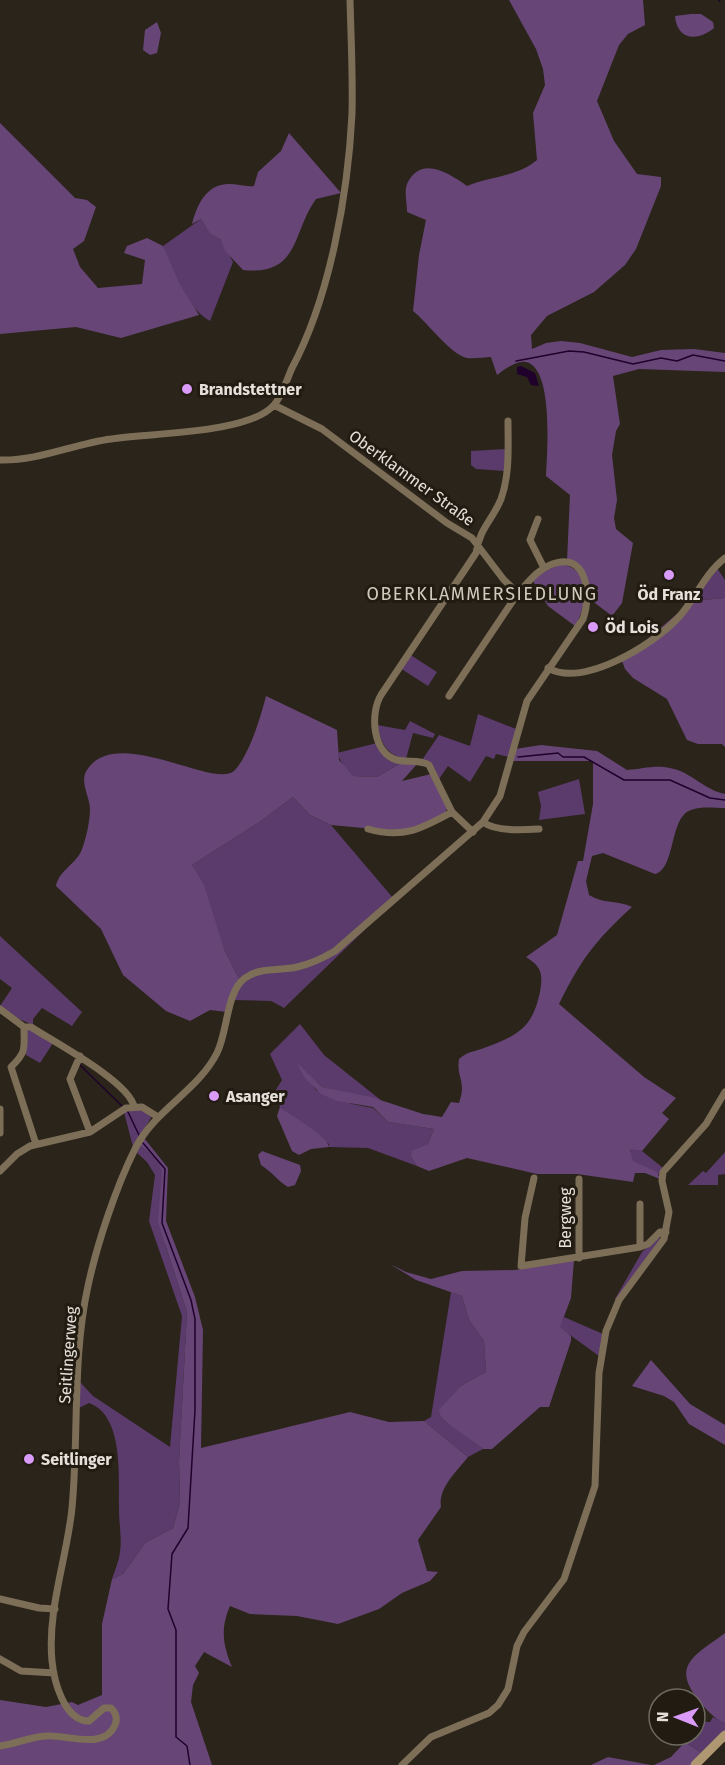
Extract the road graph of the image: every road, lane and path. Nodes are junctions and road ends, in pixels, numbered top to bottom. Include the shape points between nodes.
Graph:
1 (350, 0) edge
2 (274, 405) junction
3 (507, 421) dead end
4 (0, 460) edge
5 (538, 519) dead end
6 (477, 543) junction
7 (725, 558) edge
8 (544, 568) junction
9 (519, 592) junction
10 (548, 668) junction
11 (449, 696) dead end
12 (452, 812) junction
13 (483, 822) junction
14 (368, 829) dead end
15 (539, 829) dead end
16 (472, 832) junction
17 (0, 1009) edge
18 (24, 1027) junction
19 (80, 1056) junction
20 (725, 1092) edge
21 (134, 1107) junction
22 (0, 1109) edge
23 (158, 1117) junction
24 (90, 1132) junction
25 (0, 1133) edge
26 (36, 1144) junction
27 (0, 1171) edge
28 (534, 1178) dead end
29 (579, 1179) dead end
30 (640, 1204) dead end
31 (666, 1232) junction
32 (640, 1247) junction
33 (579, 1258) junction
34 (0, 1599) edge
35 (55, 1609) junction
36 (0, 1659) edge
37 (54, 1673) junction
38 (725, 1735) edge
39 (0, 1746) edge
40 (402, 1765) edge
41 (695, 1765) edge

1 - 2 street via 352,110 343,194 317,313
2 - 4 street via 248,419 218,428 111,438 31,458
2 - 6 street, Oberklammer Straße via 322,429
3 - 6 street via 506,480 500,502
5 - 8 street via 530,540
6 - 9 street, Oberklammer Straße via 504,580
6 - 12 street via 476,553 381,695 374,714 378,739 385,752 396,759 429,765
7 - 10 street via 675,622 622,659 592,670 556,672
8 - 9 street
8 - 10 street via 563,562 579,569 585,576 589,595 583,619
9 - 11 street
10 - 13 street via 527,701 500,796
12 - 14 street via 409,833 389,835
12 - 16 street
13 - 15 street via 513,829
13 - 16 street
16 - 23 street, Seitlingerweg via 325,957 296,967 254,973 241,981 232,994 225,1035 211,1065 186,1095
17 - 18 street
18 - 19 street via 31,1027
18 - 26 street via 24,1052 11,1067
19 - 21 street via 129,1096
19 - 24 street via 70,1079
20 - 31 street via 706,1124 663,1172 669,1212
21 - 23 street
21 - 24 street via 118,1112
22 - 25 street
23 - 35 street, Seitlingerweg via 130,1159 88,1286 80,1346 71,1515
24 - 26 street
26 - 27 street via 17,1154
28 - 33 street, Bergweg via 525,1218 521,1266
29 - 33 street, Bergweg
30 - 32 street
31 - 32 street, Bergweg
31 - 40 street via 657,1251 619,1300 606,1331 598,1373 595,1486 560,1587 524,1632 508,1689 498,1705 489,1713 431,1737
32 - 33 street, Bergweg
34 - 35 street
35 - 37 street, Seitlingerweg via 51,1646
36 - 37 street via 21,1671
37 - 39 street, Seitlingerweg via 72,1713 89,1721 105,1708 111,1708 117,1718 114,1728 88,1740 48,1736
38 - 41 street

